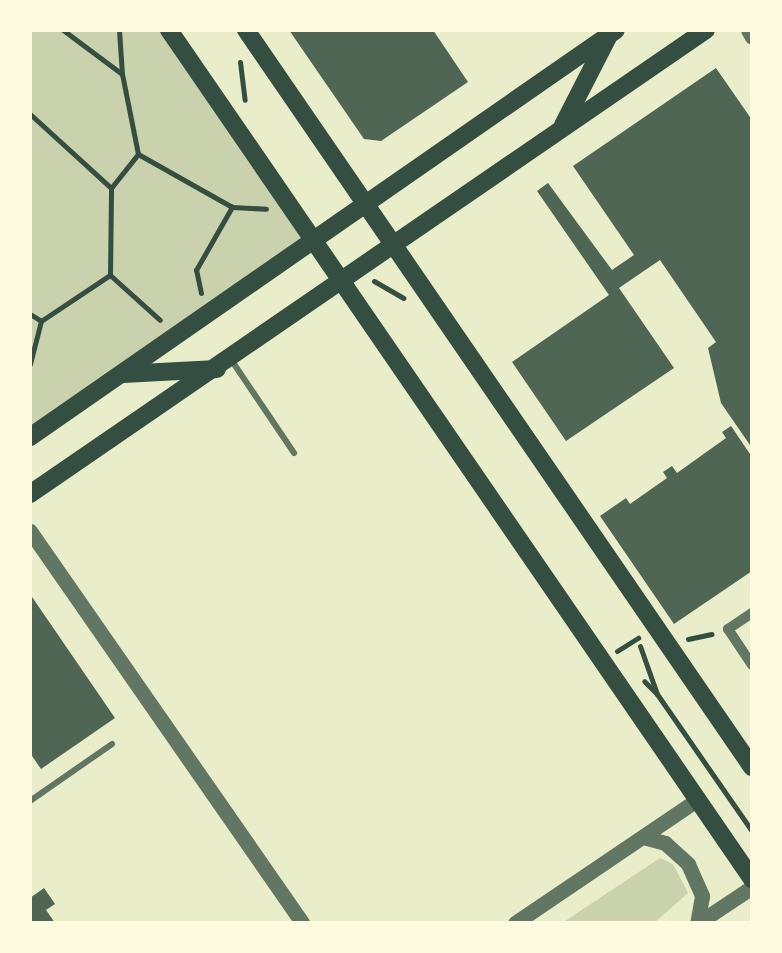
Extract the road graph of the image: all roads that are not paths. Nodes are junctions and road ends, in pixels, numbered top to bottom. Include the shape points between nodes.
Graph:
1 (169, 30) edge
2 (246, 30) edge
3 (706, 30) edge
4 (748, 30) edge
5 (613, 32) edge
6 (752, 37) edge
7 (560, 130) junction
8 (368, 207) junction
9 (316, 243) junction
10 (397, 248) junction
11 (344, 285) junction
12 (225, 364) junction
13 (122, 374) junction
14 (30, 437) edge
15 (294, 453) dead end
16 (30, 494) edge
17 (30, 532) edge
18 (752, 613) edge
19 (752, 664) edge
20 (112, 744) dead end
21 (752, 767) edge
22 (698, 799) junction
23 (30, 802) edge
24 (642, 837) junction
25 (752, 879) edge
26 (752, 887) edge
27 (302, 923) edge
28 (516, 923) edge
29 (698, 923) edge

1 - 9 main road
2 - 8 main road
3 - 7 main road
4 - 6 street
5 - 7 main road
5 - 8 main road
7 - 10 main road
8 - 9 main road
8 - 10 main road
9 - 11 main road
9 - 13 main road
10 - 11 main road
10 - 21 main road
11 - 12 main road
11 - 22 main road
12 - 13 main road
12 - 15 lane
12 - 16 main road
13 - 14 main road
17 - 27 street
18 - 19 street via 728,629
20 - 23 lane
22 - 24 street
22 - 25 main road
24 - 28 street
24 - 29 street via 665,844 688,864 702,896
26 - 29 street

